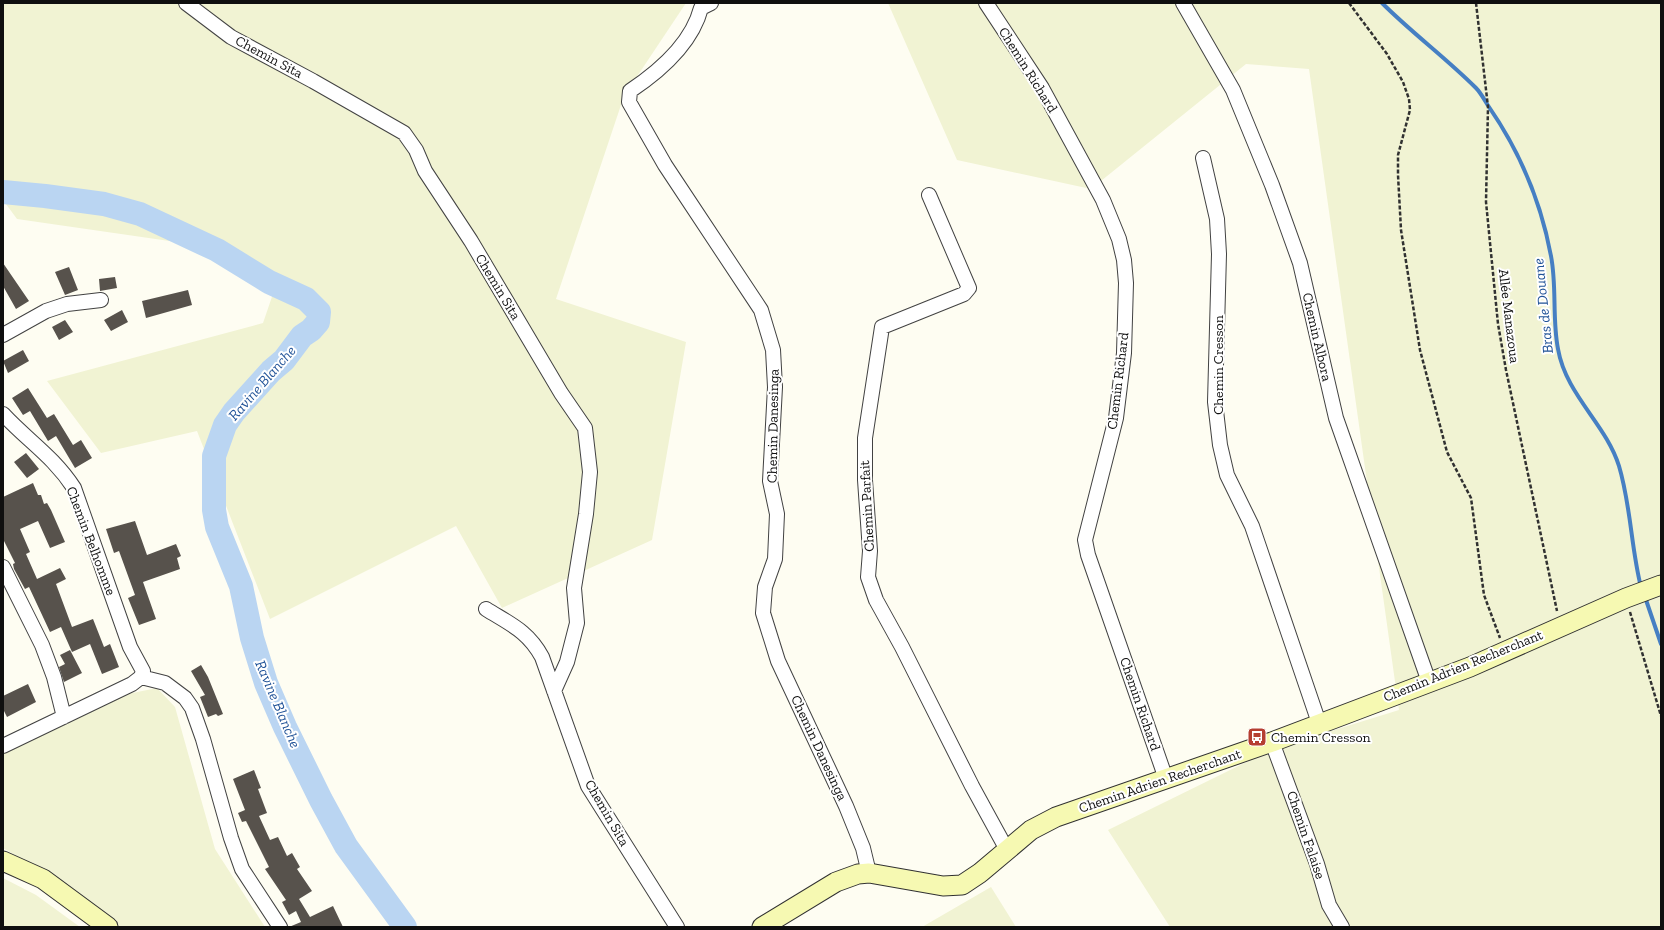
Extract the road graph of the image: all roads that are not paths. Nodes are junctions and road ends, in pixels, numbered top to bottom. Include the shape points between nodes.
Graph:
1 (186, 3) edge
2 (711, 3) edge
3 (986, 3) edge
4 (1183, 3) edge
5 (1203, 158) dead end
6 (929, 195) dead end
7 (100, 300) dead end
8 (3, 335) edge
9 (3, 414) edge
10 (3, 567) edge
11 (1661, 585) edge
12 (486, 609) dead end
13 (136, 681) junction
14 (1429, 682) junction
15 (554, 691) junction
16 (64, 717) junction
17 (1319, 723) junction
18 (1272, 742) junction
19 (3, 746) edge
20 (1166, 779) junction
21 (1007, 850) junction
22 (3, 861) edge
23 (869, 873) junction
24 (108, 927) edge
25 (280, 927) edge
26 (677, 927) edge
27 (762, 927) edge
28 (1342, 927) edge

1 - 15 street, Chemin Sita via 231,37 404,133 561,393 585,428 590,472 574,588 577,623 567,662
2 - 23 street, Chemin Danesinga via 701,8 697,24 675,52 651,77 630,91 629,102 665,165 761,310 771,343 775,387 770,481 777,514 775,559 765,587 763,613 778,661 846,806 863,848
3 - 20 street, Chemin Richard via 1042,88 1103,200 1119,239 1124,260 1124,353 1116,418 1085,540
4 - 14 street, Chemin Albora via 1232,90 1272,185 1300,263 1336,418
5 - 17 street, Chemin Cresson via 1217,220 1218,347 1215,402 1220,445 1227,475 1252,526
6 - 21 street, Chemin Parfait via 969,288 964,294 882,327 865,438 870,551 868,577 876,600
7 - 8 street via 67,304 46,311
9 - 13 street, Chemin Belhomme via 48,455 74,488 130,647 143,671
10 - 16 street via 42,645 54,677
11 - 14 main road, Chemin Adrien Recherchant
12 - 15 street, Chemin Sita via 533,641 542,657
13 - 16 street
13 - 25 street via 165,682 185,698 192,708 242,869
14 - 17 main road, Chemin Adrien Recherchant
15 - 26 street, Chemin Sita via 588,786
16 - 19 street
17 - 18 main road, Chemin Adrien Recherchant
18 - 20 main road, Chemin Adrien Recherchant
18 - 28 street, Chemin Falaise via 1318,864 1329,905
20 - 21 main road, Chemin Adrien Recherchant via 1056,817 1030,830
21 - 23 main road, Chemin Adrien Recherchant via 980,873 962,884 943,886
22 - 24 main road via 43,879
23 - 27 main road, Chemin Adrien Recherchant via 836,882

